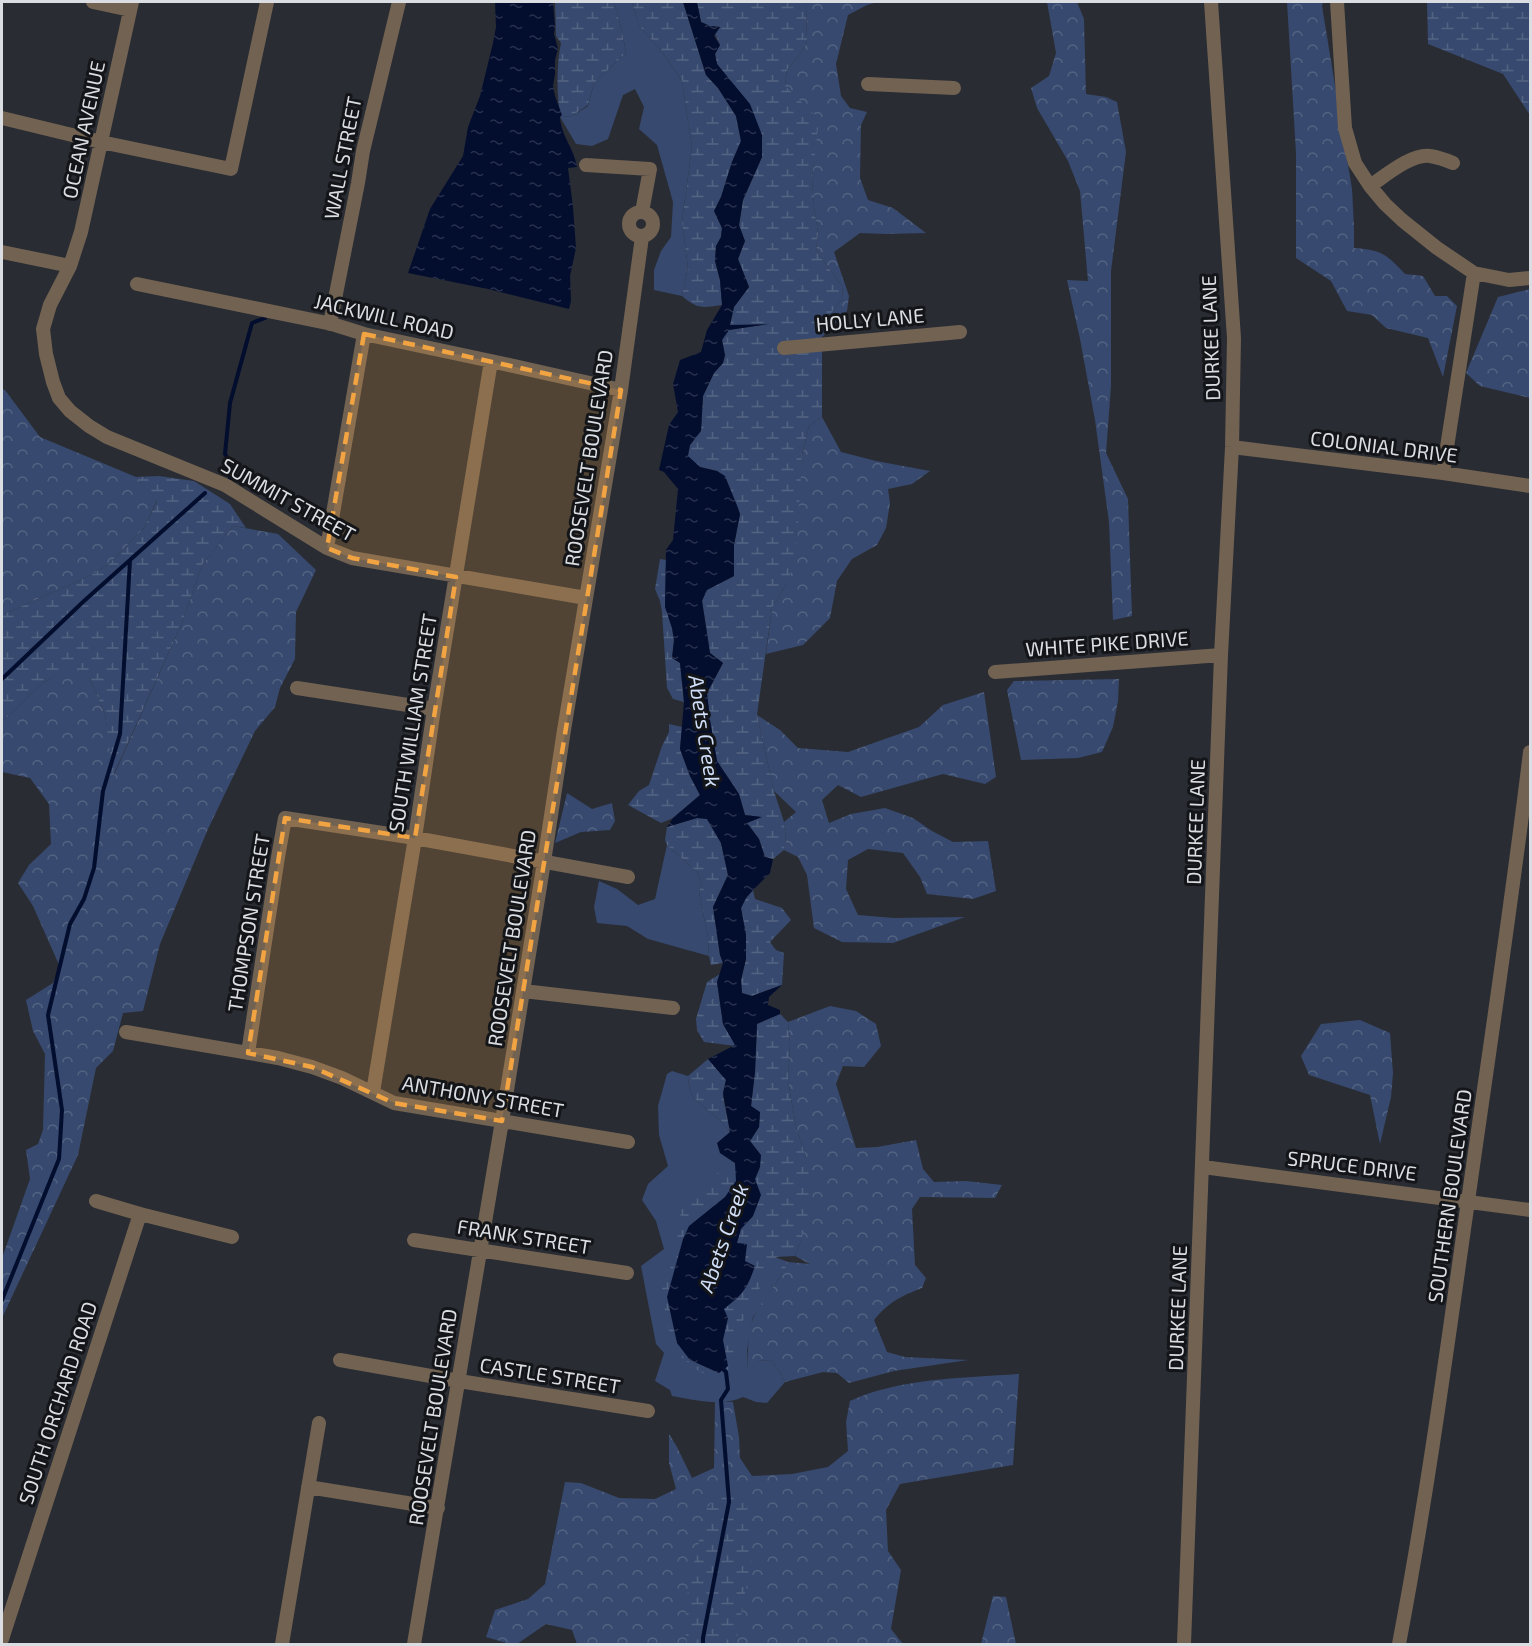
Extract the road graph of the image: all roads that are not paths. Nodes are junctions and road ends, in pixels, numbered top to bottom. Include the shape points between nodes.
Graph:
1 (93, 2) edge
2 (267, 2) edge
3 (399, 2) edge
4 (1211, 2) edge
5 (1337, 2) edge
6 (131, 6) edge
7 (868, 84) dead end
8 (954, 88) dead end
9 (2, 118) edge
10 (101, 142) junction
11 (1453, 163) dead end
12 (586, 165) dead end
13 (1370, 186) junction
14 (2, 252) edge
15 (70, 266) junction
16 (1474, 273) junction
17 (1530, 278) edge
18 (137, 284) dead end
19 (330, 324) junction
20 (960, 332) dead end
21 (364, 334) junction
22 (784, 348) dead end
23 (491, 361) junction
24 (621, 390) junction
25 (1232, 447) junction
26 (1443, 473) junction
27 (1530, 486) edge
28 (327, 548) junction
29 (456, 577) junction
30 (586, 598) junction
31 (1221, 655) junction
32 (995, 672) dead end
33 (297, 688) dead end
34 (434, 709) junction
35 (1530, 752) edge
36 (415, 838) junction
37 (544, 862) junction
38 (628, 877) dead end
39 (523, 991) junction
40 (673, 1008) dead end
41 (126, 1032) dead end
42 (248, 1053) junction
43 (373, 1092) junction
44 (502, 1120) junction
45 (628, 1142) dead end
46 (1203, 1167) junction
47 (96, 1201) dead end
48 (1468, 1201) junction
49 (1530, 1210) edge
50 (140, 1214) junction
51 (232, 1237) dead end
52 (414, 1239) dead end
53 (481, 1249) junction
54 (627, 1273) dead end
55 (340, 1360) dead end
56 (459, 1381) junction
57 (648, 1411) dead end
58 (319, 1423) dead end
59 (308, 1487) junction
60 (438, 1508) junction
61 (2, 1639) edge
62 (282, 1644) edge
63 (414, 1644) edge
64 (1184, 1644) edge
65 (1399, 1644) edge

1 - 6 street
2 - 10 street via 231,169
3 - 19 street, WALL STREET via 363,151
4 - 25 street, DURKEE LANE via 1234,338
5 - 13 street via 1345,128 1355,163
6 - 10 street, OCEAN AVENUE
7 - 8 street
9 - 10 street
10 - 15 street, OCEAN AVENUE
11 - 13 street via 1428,155 1399,166
12 - 24 street, ROOSEVELT BOULEVARD via 650,170 642,212 648,214 653,225 642,237
13 - 16 street via 1402,220
14 - 15 street
15 - 28 street, SUMMIT STREET via 50,305 43,329 53,381 59,398 70,411 107,437 225,485
16 - 17 street via 1509,280
16 - 26 street
18 - 19 street, JACKWILL ROAD
19 - 21 street, JACKWILL ROAD
20 - 22 street, HOLLY LANE
21 - 23 street, JACKWILL ROAD
21 - 28 street
23 - 24 street, JACKWILL ROAD
23 - 29 street, SOUTH WILLIAM STREET
24 - 30 street, ROOSEVELT BOULEVARD
25 - 26 street, COLONIAL DRIVE
25 - 31 street, DURKEE LANE
26 - 27 street, COLONIAL DRIVE
28 - 29 street, SUMMIT STREET via 352,558
29 - 30 street, SUMMIT STREET
29 - 34 street, SOUTH WILLIAM STREET
30 - 37 street, ROOSEVELT BOULEVARD
31 - 32 street, WHITE PIKE DRIVE
31 - 46 street, DURKEE LANE
33 - 34 street
34 - 36 street, SOUTH WILLIAM STREET
35 - 48 street, SOUTHERN BOULEVARD
36 - 37 street
36 - 42 street, THOMPSON STREET via 285,818
36 - 43 street, SOUTH WILLIAM STREET
37 - 38 street
37 - 39 street, ROOSEVELT BOULEVARD
39 - 40 street
39 - 44 street, ROOSEVELT BOULEVARD
41 - 42 street, ANTHONY STREET
42 - 43 street, ANTHONY STREET via 312,1067
43 - 44 street, ANTHONY STREET via 394,1103
44 - 45 street, ANTHONY STREET
44 - 53 street, ROOSEVELT BOULEVARD
46 - 48 street, SPRUCE DRIVE
46 - 64 street, DURKEE LANE
47 - 50 street
48 - 49 street, SPRUCE DRIVE
48 - 65 street, SOUTHERN BOULEVARD via 1419,1539
50 - 51 street
50 - 61 street, SOUTH ORCHARD ROAD
52 - 53 street, FRANK STREET
53 - 54 street, FRANK STREET
53 - 56 street, ROOSEVELT BOULEVARD
55 - 56 street, CASTLE STREET
56 - 57 street, CASTLE STREET
56 - 60 street, ROOSEVELT BOULEVARD
58 - 59 street
59 - 60 street
59 - 62 street
60 - 63 street, ROOSEVELT BOULEVARD

